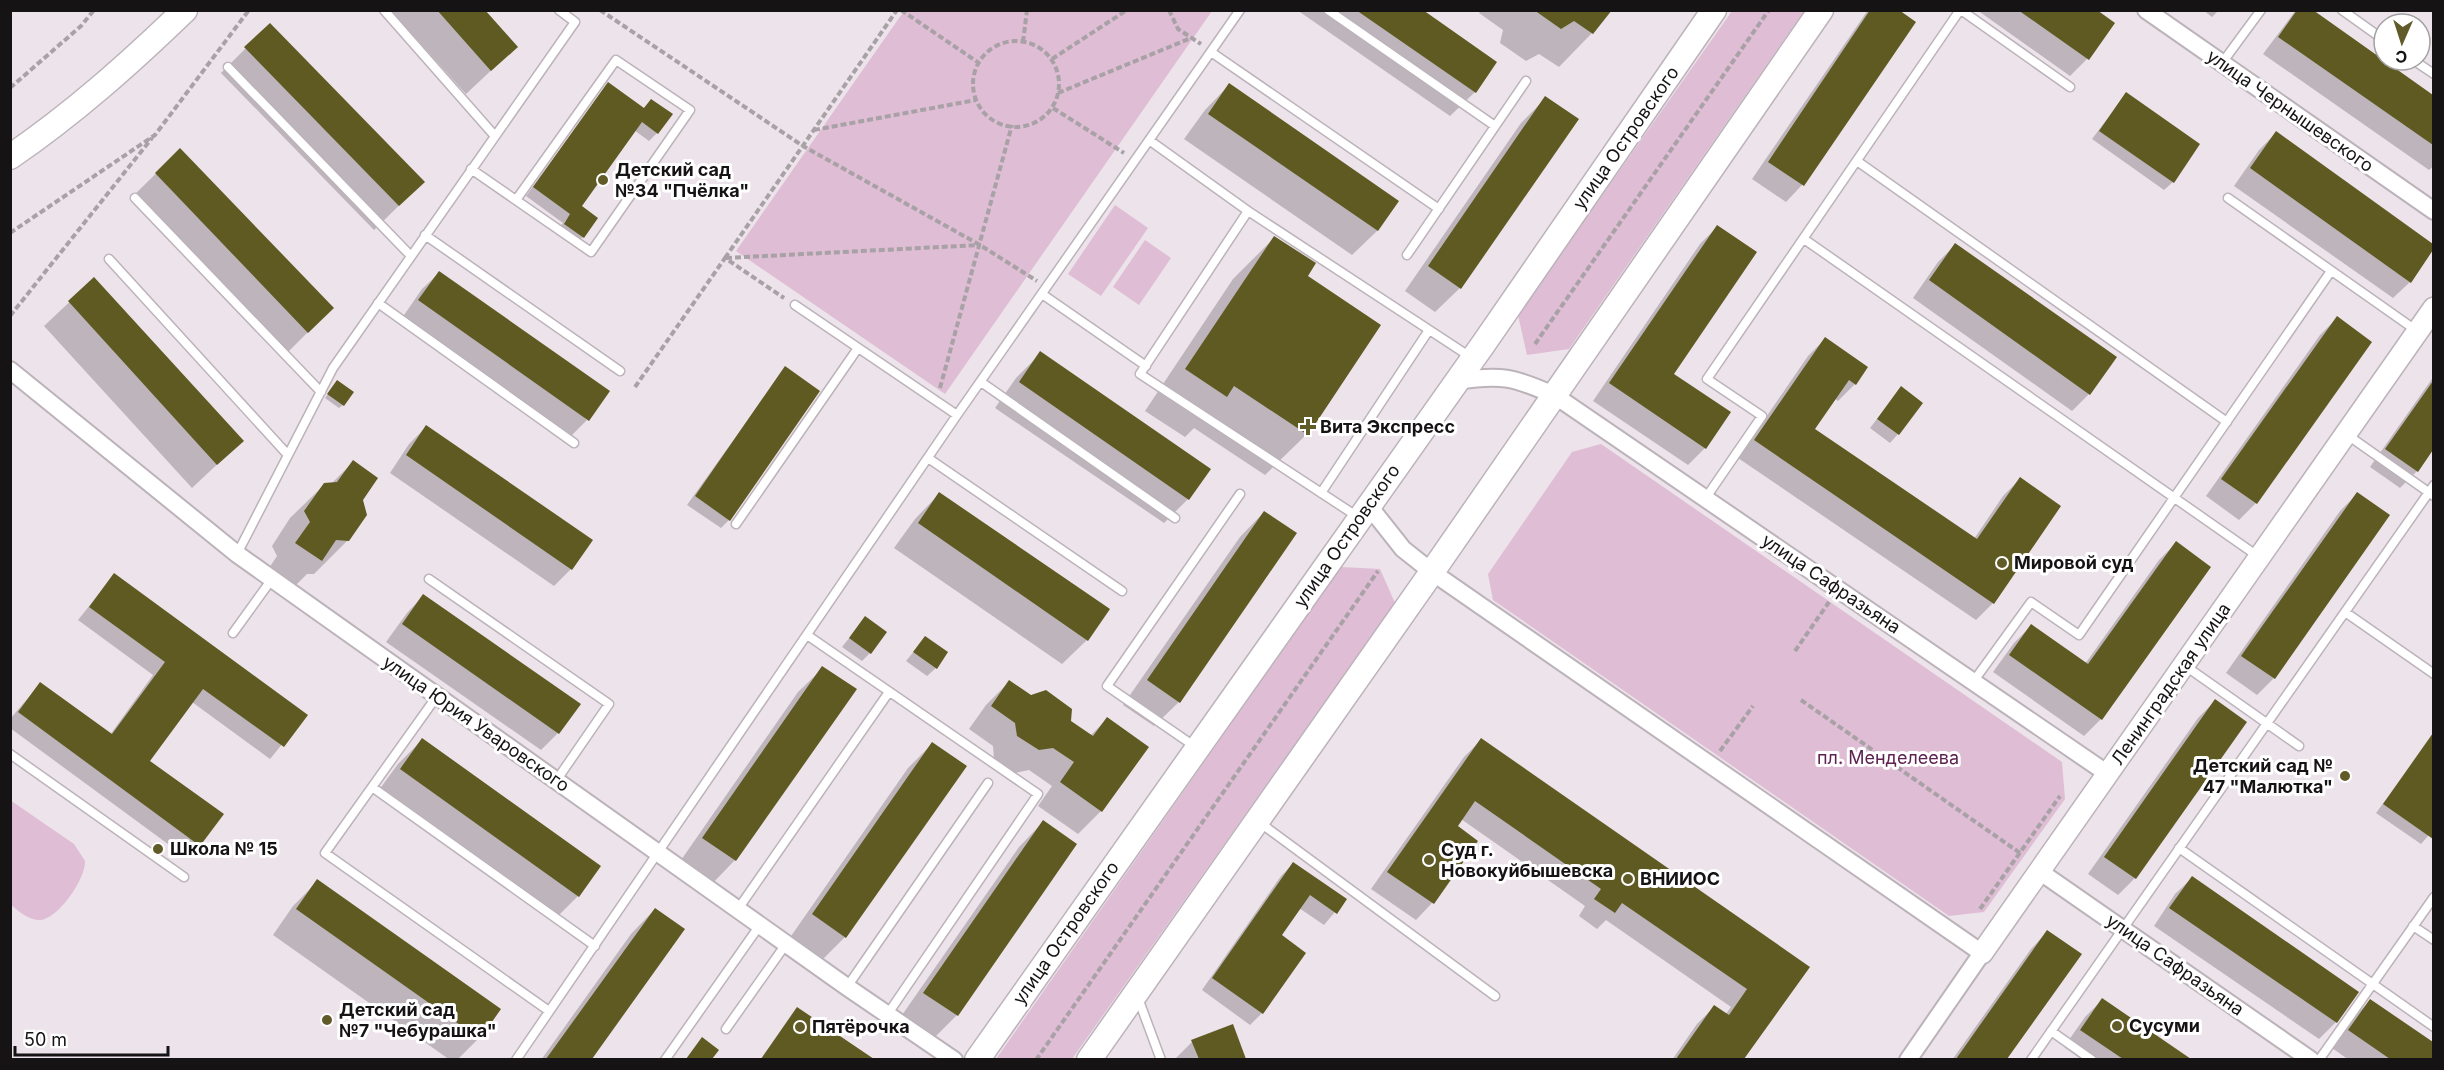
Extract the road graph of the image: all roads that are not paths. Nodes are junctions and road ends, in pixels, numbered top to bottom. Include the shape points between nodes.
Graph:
1 (184, 10) edge
2 (384, 10) edge
3 (560, 10) edge
4 (1240, 10) edge
5 (1328, 10) edge
6 (1714, 10) edge
7 (1821, 10) edge
8 (1960, 10) edge
9 (2146, 10) edge
10 (2260, 10) edge
11 (2342, 10) edge
12 (2372, 31) edge
13 (1211, 52) junction
14 (2222, 63) junction
15 (228, 67) dead end
16 (1526, 81) dead end
17 (2070, 87) dead end
18 (1495, 126) junction
19 (494, 135) junction
20 (1149, 140) junction
21 (10, 157) edge
22 (1857, 161) junction
23 (471, 169) junction
24 (135, 198) dead end
25 (2228, 198) dead end
26 (516, 200) junction
27 (1439, 209) junction
28 (1248, 211) junction
29 (2433, 211) edge
30 (425, 235) junction
31 (1804, 239) junction
32 (1407, 255) dead end
33 (411, 256) junction
34 (110, 259) dead end
35 (2331, 271) junction
36 (1045, 291) junction
37 (378, 303) junction
38 (795, 305) road end
39 (2433, 308) edge
40 (1429, 330) junction
41 (2417, 332) junction
42 (858, 348) junction
43 (1473, 358) junction
44 (1146, 366) junction
45 (10, 370) edge
46 (620, 371) dead end
47 (1457, 381) junction
48 (981, 382) junction
49 (321, 392) junction
50 (1554, 395) junction
51 (957, 415) junction
52 (2227, 422) junction
53 (2346, 434) junction
54 (574, 443) dead end
55 (288, 455) junction
56 (928, 458) junction
57 (2432, 491) edge
58 (1321, 493) junction
59 (1240, 494) dead end
60 (1705, 498) junction
61 (2174, 498) junction
62 (1365, 512) junction
63 (1175, 518) dead end
64 (736, 524) dead end
65 (237, 554) junction
66 (2259, 558) junction
67 (1432, 572) junction
68 (272, 579) junction
69 (429, 579) dead end
70 (1122, 591) dead end
71 (2346, 612) junction
72 (233, 633) dead end
73 (807, 635) junction
74 (2184, 665) junction
75 (2433, 674) edge
76 (1973, 682) junction
77 (889, 692) junction
78 (437, 696) junction
79 (2266, 723) junction
80 (2299, 746) dead end
81 (1197, 748) junction
82 (10, 754) edge
83 (2108, 774) junction
84 (556, 781) junction
85 (988, 783) dead end
86 (372, 787) junction
87 (1256, 820) junction
88 (2179, 848) junction
89 (659, 853) junction
90 (2039, 871) junction
91 (184, 877) dead end
92 (2433, 897) edge
93 (738, 909) junction
94 (760, 925) junction
95 (2413, 926) junction
96 (2122, 928) junction
97 (2433, 940) edge
98 (786, 944) junction
99 (595, 946) junction
100 (1982, 953) junction
101 (2372, 984) junction
102 (847, 987) junction
103 (1136, 992) junction
104 (1495, 996) dead end
105 (549, 1011) junction
106 (887, 1015) junction
107 (2433, 1027) edge
108 (726, 1029) dead end
109 (2051, 1031) junction
110 (516, 1059) edge
111 (665, 1059) edge
112 (954, 1059) edge
113 (976, 1059) edge
114 (1089, 1059) edge
115 (1161, 1059) edge
116 (1908, 1059) edge
117 (2031, 1059) edge
118 (2092, 1059) edge
119 (2311, 1059) edge
120 (2319, 1059) edge

1 - 21 main road via 116,76
2 - 19 lane
3 - 19 lane via 575,22
4 - 13 lane
5 - 18 lane
6 - 43 main road, улица Островского
7 - 50 main road
8 - 17 lane
8 - 22 lane
9 - 14 street, улица Чернышевского
10 - 14 lane
11 - 12 lane
13 - 20 lane
13 - 27 lane
14 - 29 street, улица Чернышевского
15 - 33 lane
16 - 18 lane
18 - 27 lane
19 - 23 lane
20 - 28 lane
20 - 36 lane
22 - 31 lane
22 - 52 lane
23 - 26 lane
23 - 30 lane
24 - 49 lane
25 - 35 lane
26 - 26 lane via 591,252 690,110 616,60
27 - 32 lane
28 - 40 lane
28 - 44 lane
30 - 33 lane
30 - 46 lane
31 - 60 lane via 1707,379 1762,416
31 - 61 lane
33 - 37 lane
34 - 55 lane
35 - 41 lane
35 - 52 lane
36 - 44 lane
36 - 48 lane
37 - 49 lane
37 - 54 lane
38 - 42 lane
39 - 41 street, Ленинградская улица
40 - 43 lane
40 - 58 lane
41 - 53 street, Ленинградская улица
42 - 51 lane
42 - 64 lane
43 - 47 main road, улица Островского
44 - 58 lane via 1140,374
45 - 65 street, улица Юрия Уваровского
47 - 50 street, улица Сафразьяна via 1491,375 1524,382
47 - 62 main road, улица Островского
48 - 51 lane
48 - 63 lane
49 - 55 lane
50 - 60 street, улица Сафразьяна
50 - 67 main road
51 - 56 lane
52 - 61 lane
53 - 57 lane
53 - 66 street, Ленинградская улица
55 - 65 lane
56 - 70 lane
56 - 73 lane
57 - 71 lane
58 - 62 lane
59 - 81 lane via 1107,686
60 - 76 street, улица Сафразьяна
61 - 66 lane
61 - 76 lane via 2079,635 2031,602
62 - 67 street
62 - 81 main road, улица Островского
65 - 68 street, улица Юрия Уваровского
66 - 74 street, Ленинградская улица
67 - 87 main road
67 - 100 street
68 - 72 lane
68 - 78 street, улица Юрия Уваровского
69 - 84 lane via 609,704
71 - 75 lane
71 - 79 lane
73 - 77 lane
73 - 89 lane
74 - 79 lane
74 - 83 street, Ленинградская улица
76 - 83 street, улица Сафразьяна
77 - 93 lane
77 - 106 lane via 1038,794
78 - 84 street, улица Юрия Уваровского
78 - 86 lane
79 - 80 lane
79 - 88 lane
81 - 113 main road, улица Островского
82 - 91 lane
83 - 90 street, Ленинградская улица
84 - 89 street, улица Юрия Уваровского
85 - 102 lane
86 - 99 lane
86 - 105 lane via 325,853
87 - 103 main road
87 - 104 lane
88 - 96 lane
88 - 101 lane
89 - 93 street, улица Юрия Уваровского
89 - 99 lane
90 - 96 street, улица Сафразьяна
90 - 100 street, Ленинградская улица
92 - 95 lane
93 - 94 street, улица Юрия Уваровского
94 - 98 street, улица Юрия Уваровского
94 - 111 lane
95 - 97 lane
95 - 101 lane
96 - 109 lane
96 - 119 street, улица Сафразьяна
98 - 102 street, улица Юрия Уваровского
98 - 108 lane
99 - 105 lane
100 - 116 street, Ленинградская улица
101 - 107 lane
101 - 120 lane
102 - 106 street, улица Юрия Уваровского
103 - 114 main road
103 - 115 lane
105 - 110 lane
106 - 112 street, улица Юрия Уваровского
109 - 117 lane
109 - 118 lane

